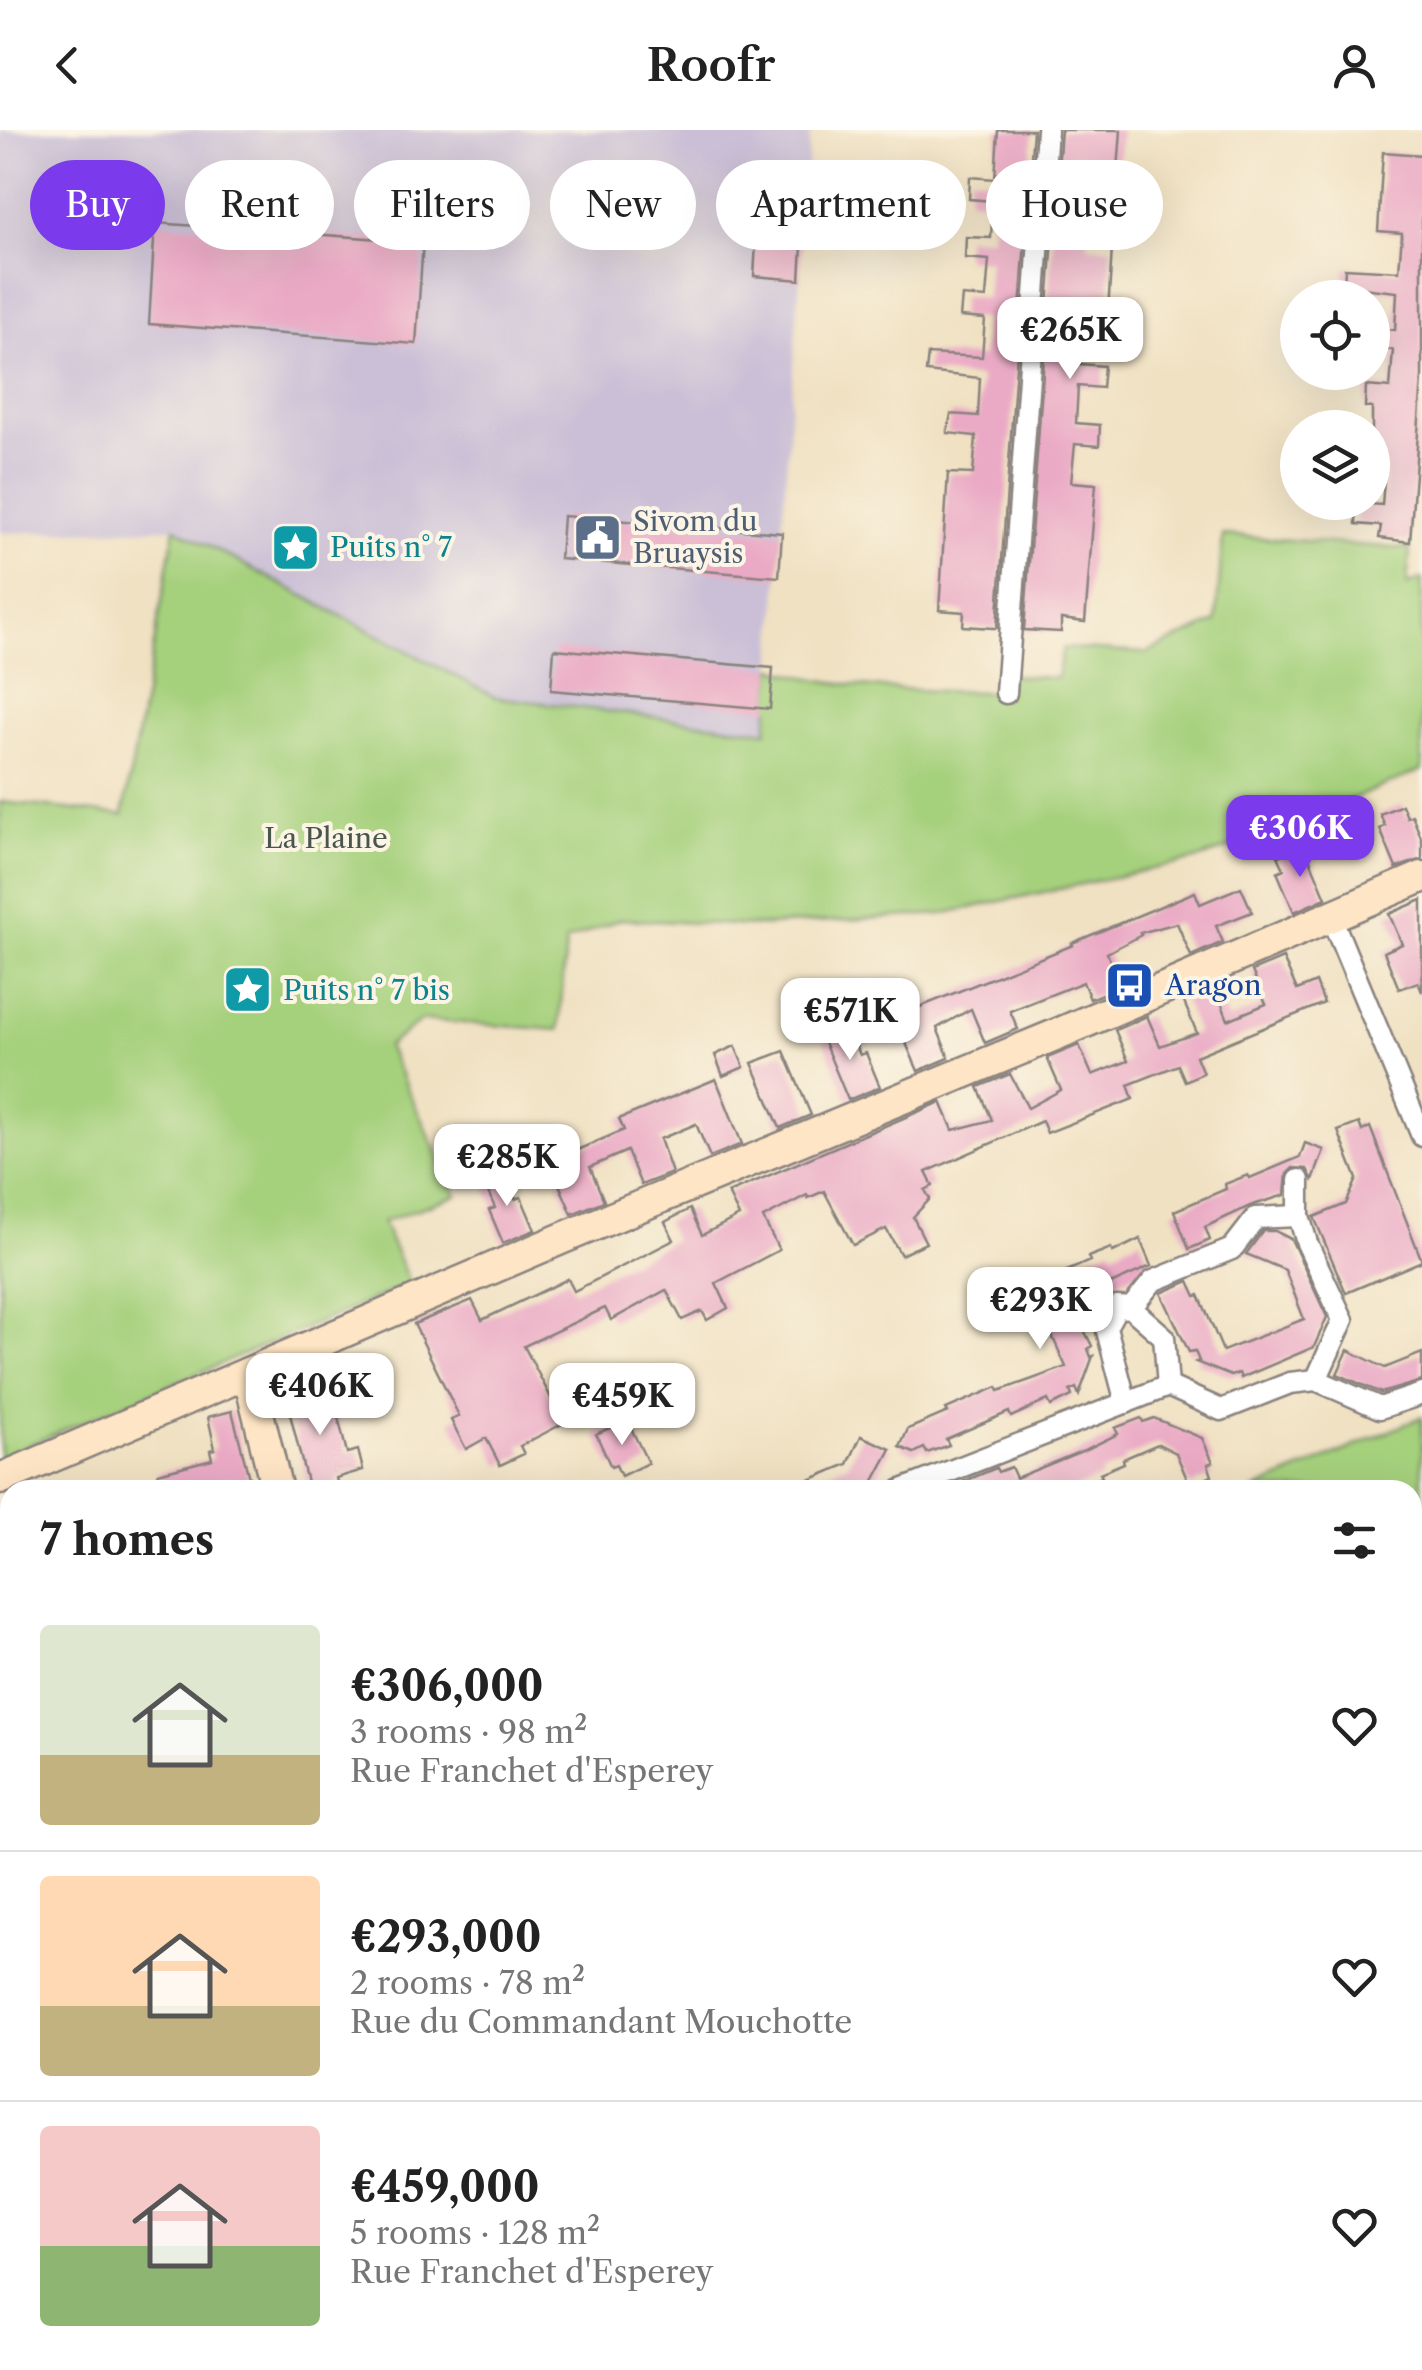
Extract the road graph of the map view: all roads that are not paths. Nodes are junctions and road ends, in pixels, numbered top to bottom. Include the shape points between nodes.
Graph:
1 (1047, 130) edge
2 (1006, 693) dead end
3 (1422, 877) edge
4 (1331, 917) junction
5 (1422, 1136) edge
6 (1298, 1180) dead end
7 (1299, 1216) junction
8 (1131, 1308) junction
9 (248, 1373) junction
10 (1316, 1380) junction
11 (1168, 1386) junction
12 (1422, 1394) edge
13 (1126, 1403) junction
14 (0, 1479) edge
15 (275, 1480) edge
16 (928, 1480) edge

1 - 2 street
3 - 4 street
4 - 5 street
4 - 9 street
6 - 7 street
7 - 8 street via 1256,1218 1232,1249 1153,1281
7 - 10 street via 1342,1320
8 - 11 street via 1164,1337
8 - 13 street via 1118,1308 1106,1327
9 - 14 street
9 - 15 street
10 - 11 street via 1221,1410
10 - 12 street via 1380,1408
11 - 13 street
13 - 16 street

